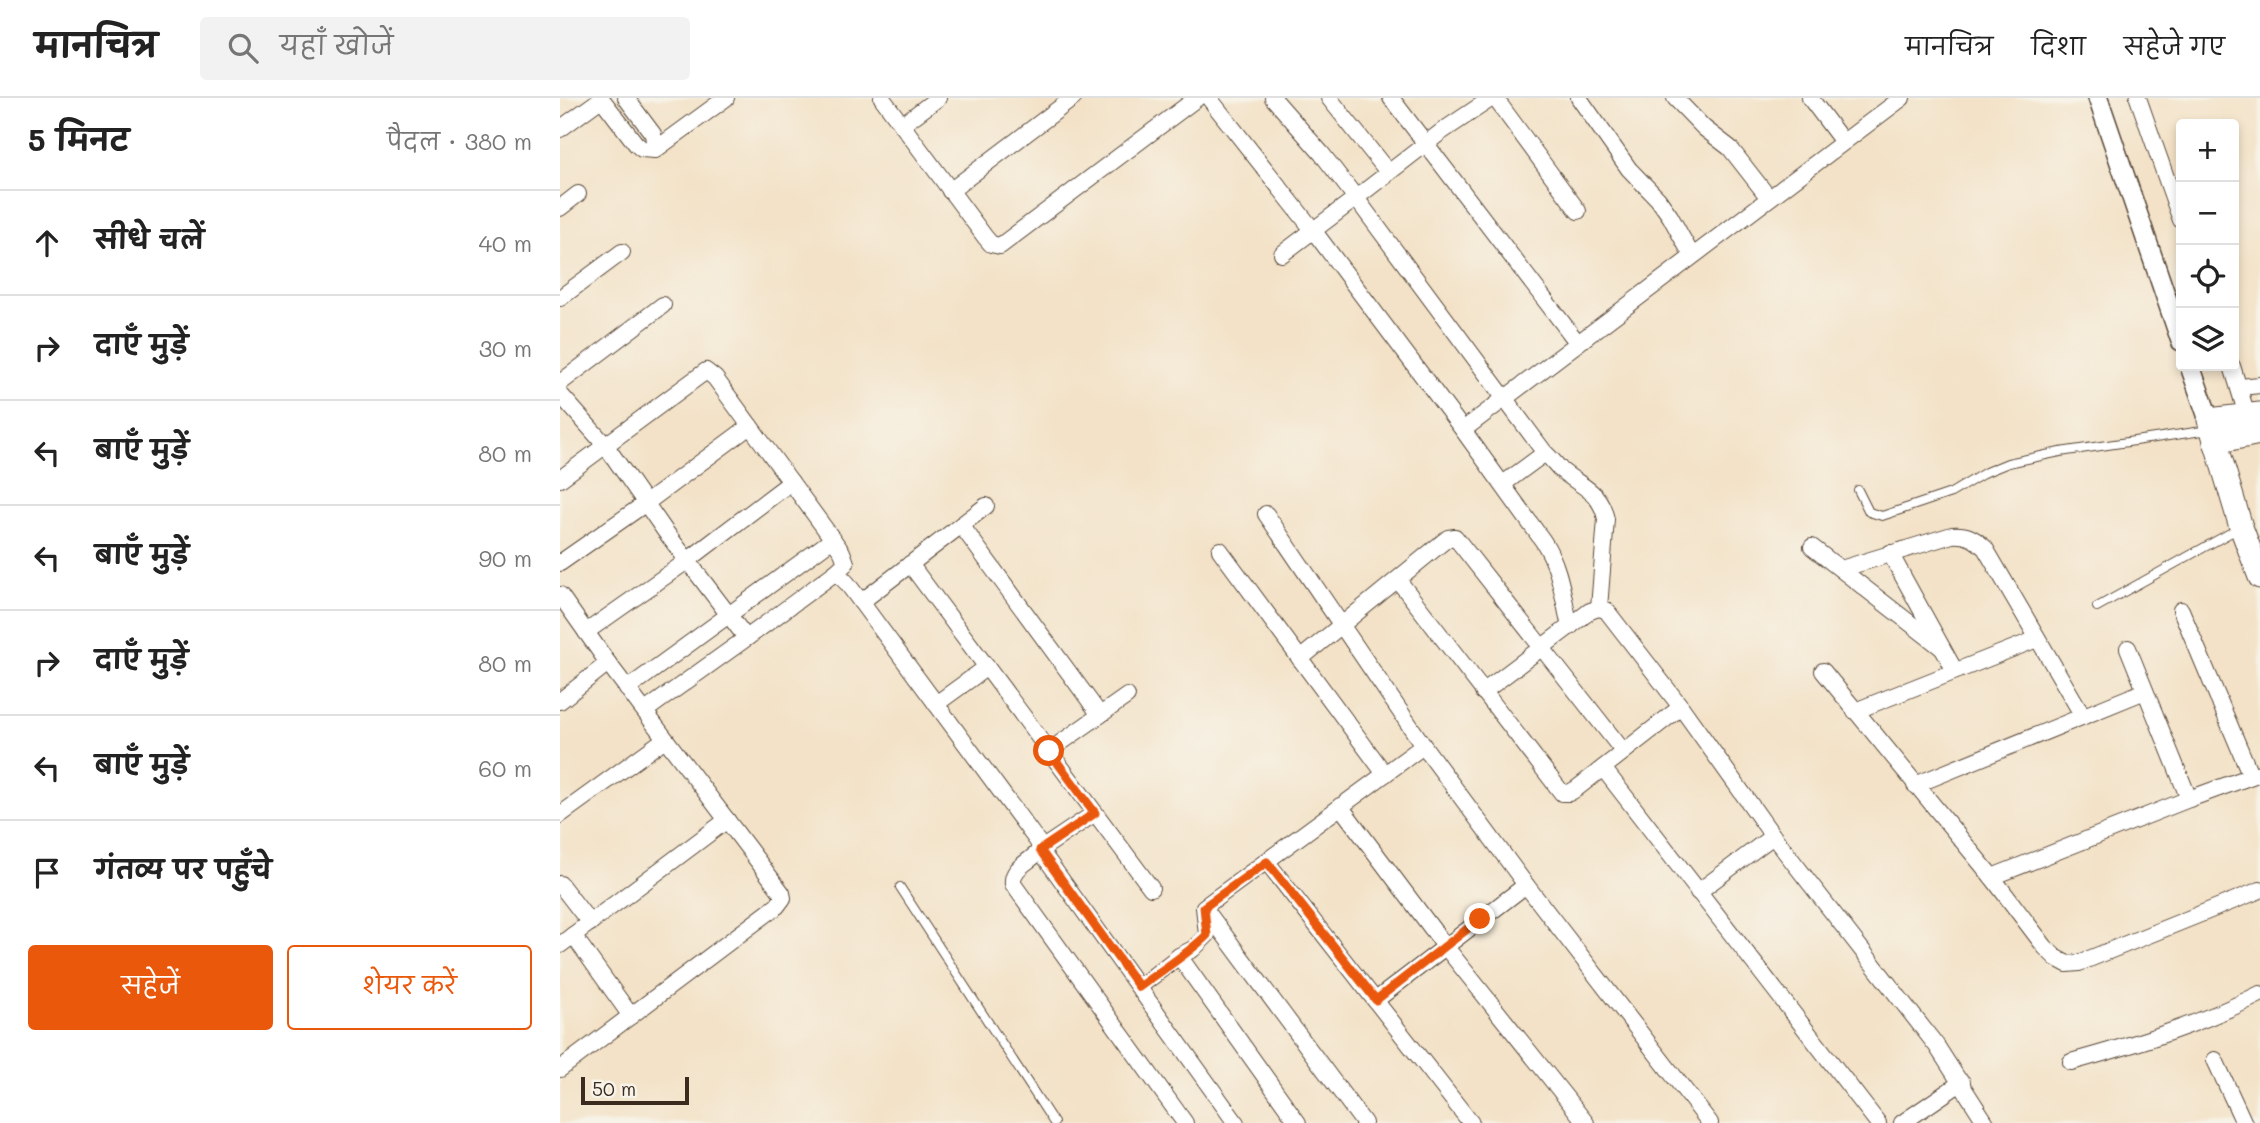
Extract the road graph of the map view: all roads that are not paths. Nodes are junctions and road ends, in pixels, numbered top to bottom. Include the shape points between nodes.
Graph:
1 (601, 98) edge
2 (626, 98) edge
3 (726, 98) edge
4 (882, 98) edge
5 (938, 98) edge
6 (1073, 98) edge
7 (1197, 98) edge
8 (1209, 98) edge
9 (1273, 98) edge
10 (1329, 98) edge
11 (1391, 98) edge
12 (1493, 98) edge
13 (1579, 98) edge
14 (1675, 98) edge
15 (1810, 98) edge
16 (1902, 98) edge
17 (2098, 98) edge
18 (2138, 98) edge
19 (1474, 103) edge
20 (902, 125) junction
21 (560, 129) edge
22 (1843, 142) junction
23 (1426, 143) junction
24 (655, 150) junction
25 (1388, 172) junction
26 (950, 191) junction
27 (578, 194) dead end
28 (1356, 198) junction
29 (1769, 198) junction
30 (2176, 206) edge
31 (560, 208) edge
32 (1578, 211) dead end
33 (1313, 230) junction
34 (622, 252) dead end
35 (1282, 254) dead end
36 (1692, 256) junction
37 (560, 298) edge
38 (663, 305) dead end
39 (2176, 326) edge
40 (1577, 342) junction
41 (2194, 371) edge
42 (2234, 371) edge
43 (560, 383) edge
44 (2260, 385) edge
45 (2240, 387) junction
46 (560, 394) edge
47 (1505, 397) junction
48 (750, 426) junction
49 (2235, 427) edge
50 (1463, 430) junction
51 (606, 446) junction
52 (1545, 453) junction
53 (560, 479) edge
54 (791, 482) junction
55 (1503, 484) junction
56 (1858, 490) dead end
57 (646, 503) junction
58 (986, 506) dead end
59 (1266, 514) dead end
60 (961, 525) junction
61 (833, 539) junction
62 (2253, 539) edge
63 (1812, 547) dead end
64 (1220, 550) dead end
65 (1890, 553) junction
66 (687, 561) junction
67 (560, 564) edge
68 (910, 564) junction
69 (1841, 569) junction
70 (836, 572) junction
71 (2260, 577) edge
72 (1398, 580) junction
73 (560, 595) edge
74 (861, 602) junction
75 (2097, 607) dead end
76 (1599, 608) junction
77 (2181, 610) dead end
78 (729, 615) junction
79 (1342, 626) junction
80 (1570, 627) junction
81 (586, 632) junction
82 (748, 638) junction
83 (2038, 639) junction
84 (1543, 648) junction
85 (1942, 648) junction
86 (2128, 648) dead end
87 (1300, 659) junction
88 (608, 663) junction
89 (987, 667) junction
90 (1823, 671) dead end
91 (1955, 671) junction
92 (627, 689) junction
93 (2145, 691) junction
94 (1483, 692) junction
95 (1127, 696) dead end
96 (560, 701) edge
97 (936, 705) junction
98 (1681, 706) junction
99 (645, 711) junction
100 (1854, 711) junction
101 (1100, 715) junction
102 (2083, 716) junction
103 (665, 739) junction
104 (1425, 748) junction
105 (1049, 751) junction
106 (1623, 751) junction
107 (1603, 768) junction
108 (1385, 774) junction
109 (2256, 774) edge
110 (1915, 785) junction
111 (2189, 799) junction
112 (1340, 806) junction
113 (1095, 813) junction
114 (560, 816) edge
115 (727, 820) junction
116 (1773, 836) junction
117 (1040, 850) junction
118 (1267, 862) junction
119 (1992, 877) junction
120 (560, 884) edge
121 (1526, 885) junction
122 (900, 887) dead end
123 (1151, 888) dead end
124 (2260, 890) edge
125 (1699, 892) junction
126 (1204, 907) junction
127 (590, 923) junction
128 (567, 940) edge
129 (1445, 946) junction
130 (1179, 956) junction
131 (1139, 987) junction
132 (2260, 994) edge
133 (1376, 1000) junction
134 (631, 1016) junction
135 (2215, 1060) dead end
136 (2071, 1062) dead end
137 (560, 1069) edge
138 (1962, 1082) junction
139 (1054, 1123) edge
140 (1185, 1123) edge
141 (1236, 1123) edge
142 (1298, 1123) edge
143 (1364, 1123) edge
144 (1471, 1123) edge
145 (1586, 1123) edge
146 (1710, 1123) edge
147 (1878, 1123) edge
148 (1902, 1123) edge
149 (1986, 1123) edge
150 (2244, 1123) edge

1 - 21 street
1 - 24 street via 636,144
2 - 24 street via 653,134
3 - 24 street
4 - 20 street
5 - 20 street
6 - 26 street
7 - 26 street via 1000,246 991,244
8 - 33 street
9 - 28 street
10 - 25 street
11 - 23 street
12 - 19 street
12 - 32 street
13 - 36 street via 1629,169 1664,207
14 - 29 street via 1730,148
15 - 22 street
16 - 22 street
17 - 39 street
18 - 30 street
19 - 23 street
20 - 26 street
22 - 29 street
23 - 25 street
23 - 40 street
25 - 28 street
27 - 31 street
28 - 33 street
28 - 47 street
29 - 36 street
33 - 35 street
33 - 50 street
34 - 37 street
36 - 40 street
38 - 43 street
40 - 47 street
41 - 49 street
42 - 45 street
44 - 45 street
45 - 49 street
46 - 51 street
47 - 50 street
47 - 52 street
48 - 51 street via 706,371
48 - 54 street
48 - 57 street
49 - 56 lane via 2008,463 1951,493 1882,516 1869,512
49 - 62 main road
50 - 55 street
51 - 53 street
51 - 57 street
52 - 55 street
52 - 76 street via 1603,505 1606,519
54 - 61 street
54 - 66 street
55 - 80 street via 1552,554
57 - 66 street
57 - 67 street
58 - 60 street
59 - 79 street
60 - 68 street
60 - 101 street
61 - 70 street via 846,563
61 - 78 street
62 - 71 main road
62 - 75 lane
63 - 69 street
64 - 87 street
65 - 69 street
65 - 83 street via 1952,535 1965,534 1976,540
65 - 85 street
66 - 78 street
66 - 81 street
68 - 74 street
68 - 89 street
69 - 85 street
70 - 74 street
70 - 82 street
72 - 79 street
72 - 84 street via 1455,537
72 - 94 street
73 - 81 street
74 - 97 street
76 - 80 street
76 - 98 street via 1611,615
77 - 109 street
78 - 82 street
78 - 92 street
79 - 87 street
79 - 104 street
80 - 84 street
81 - 88 street
82 - 99 street
83 - 91 street
83 - 102 street
84 - 94 street
84 - 106 street
85 - 91 street
86 - 93 street
87 - 108 street
88 - 92 street
88 - 96 street
89 - 97 street
89 - 105 street
90 - 100 street
91 - 100 street
92 - 99 street
93 - 102 street
93 - 111 street
94 - 107 street via 1562,793 1576,789
95 - 101 street
97 - 117 street via 1035,837
98 - 106 street
98 - 116 street
99 - 103 street
100 - 110 street
101 - 105 street
102 - 110 street
103 - 114 street
103 - 115 street
104 - 108 street
104 - 121 street
105 - 113 street
106 - 107 street
107 - 125 street
108 - 112 street
109 - 111 street
110 - 119 street
111 - 119 street
112 - 118 street
112 - 129 street
113 - 117 street
113 - 123 street
115 - 127 street
115 - 134 street via 782,893 781,902
116 - 125 street
116 - 138 street
117 - 131 street
117 - 140 street via 1016,871 1013,884
118 - 126 street
118 - 133 street
119 - 124 street via 2045,947 2067,964
120 - 127 street
121 - 129 street
121 - 146 street
122 - 139 lane
125 - 147 street
126 - 130 street via 1207,935
126 - 143 street
127 - 128 street
128 - 134 street
129 - 133 street
129 - 145 street
130 - 131 street
130 - 142 street
131 - 141 street
132 - 136 street via 2193,1024
133 - 144 street
134 - 137 street
135 - 150 street
138 - 148 street
138 - 149 street

